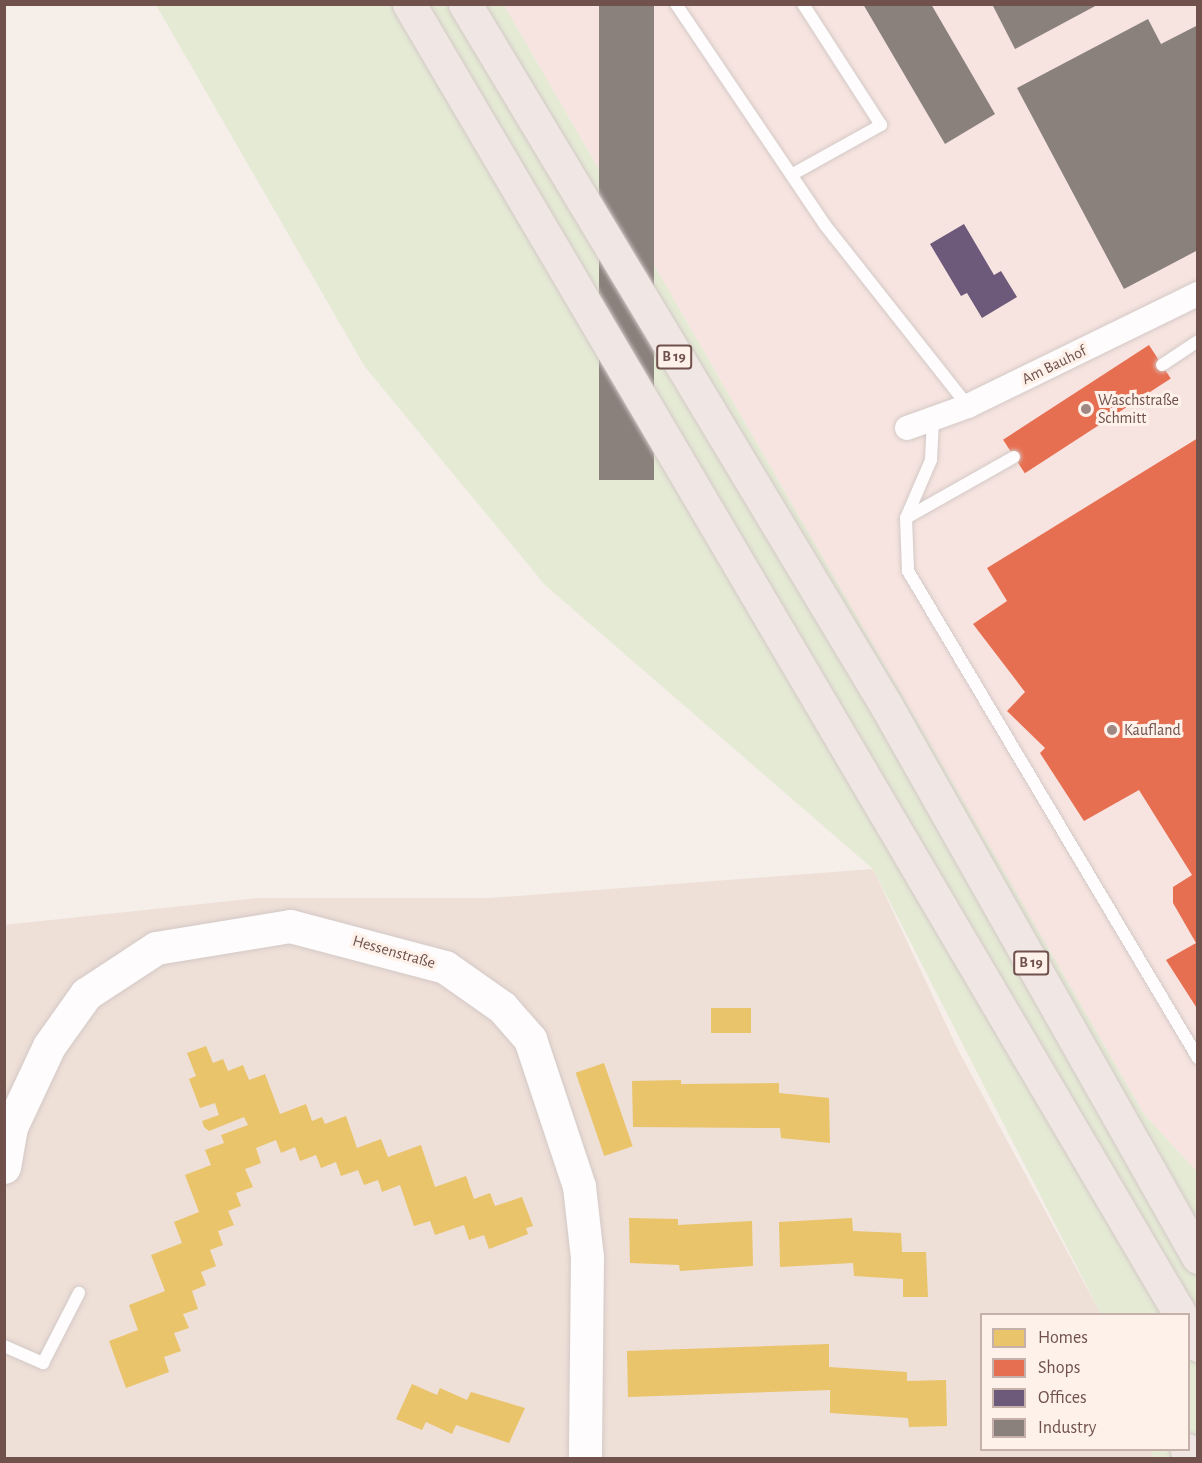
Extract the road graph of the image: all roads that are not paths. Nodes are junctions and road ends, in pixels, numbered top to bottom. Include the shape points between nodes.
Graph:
1 (409, 4) edge
2 (465, 4) edge
3 (676, 4) edge
4 (803, 4) edge
5 (793, 174) junction
6 (1197, 294) edge
7 (1197, 341) edge
8 (1162, 365) dead end
9 (968, 406) junction
10 (933, 419) junction
11 (907, 428) dead end
12 (1014, 457) dead end
13 (906, 518) junction
14 (1197, 1058) edge
15 (4, 1167) edge
16 (1187, 1229) edge
17 (1197, 1257) edge
18 (1159, 1277) junction
19 (79, 1293) dead end
20 (1164, 1313) edge
21 (1179, 1313) edge
22 (4, 1346) edge
23 (585, 1458) edge

1 - 18 highway
2 - 16 highway, B 19 via 887,707
3 - 5 lane
4 - 5 lane via 881,125
5 - 9 lane via 825,225
6 - 9 street, Am Bauhof
7 - 8 lane
9 - 10 street, Am Bauhof
10 - 11 street, Am Bauhof
10 - 13 lane via 931,460
12 - 13 lane
13 - 14 lane via 908,571
15 - 23 street, Hessenstraße via 11,1127 49,1046 86,994 156,948 290,926 445,967 502,1007 531,1039 579,1185 587,1257
16 - 17 highway, B 19
18 - 20 highway
18 - 21 highway
19 - 22 lane via 43,1363

